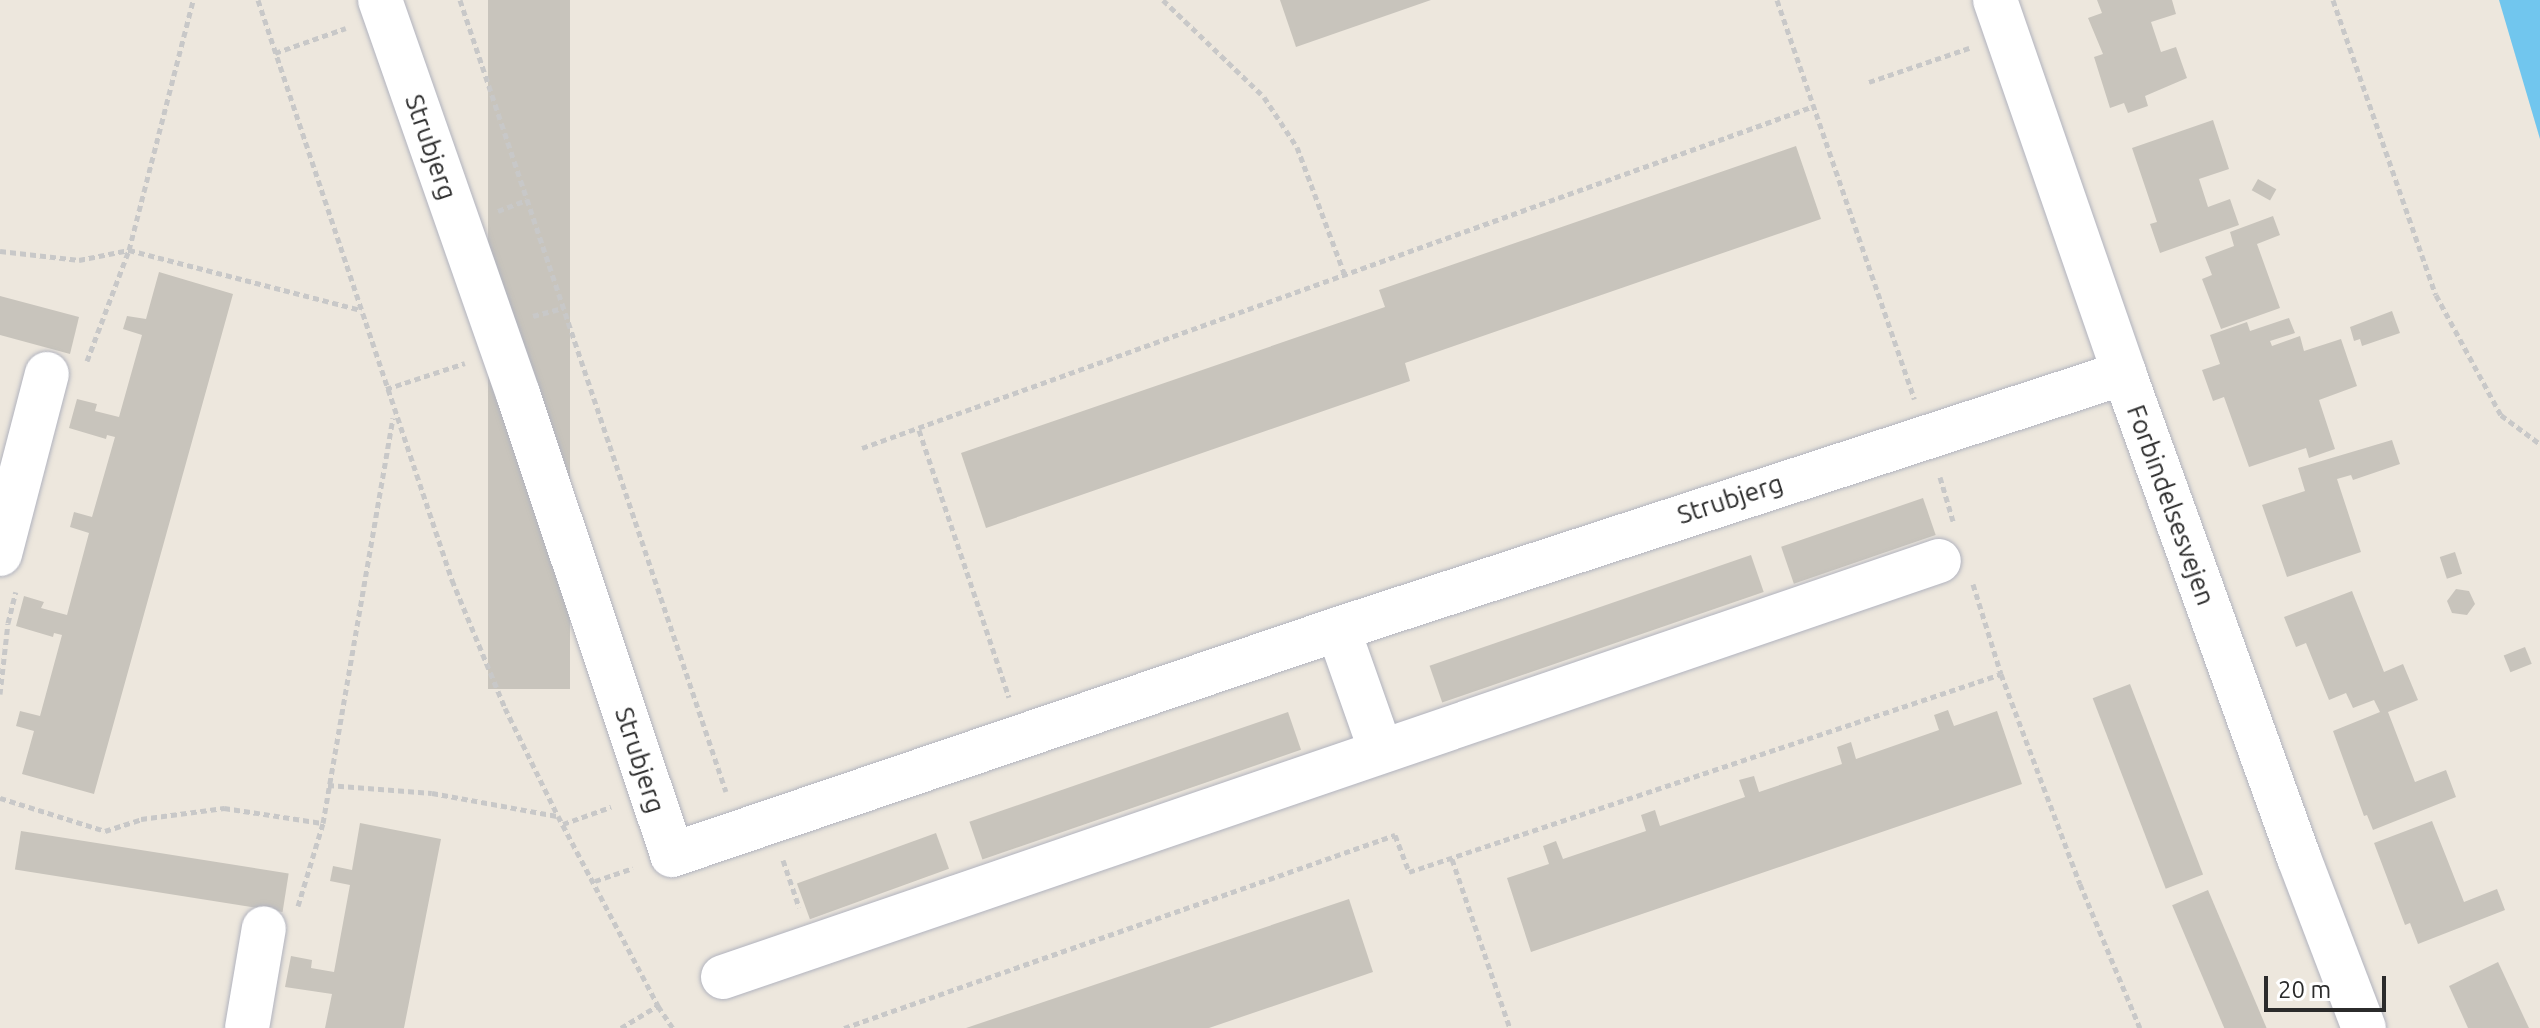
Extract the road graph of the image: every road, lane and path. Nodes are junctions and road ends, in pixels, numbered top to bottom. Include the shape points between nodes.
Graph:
1 (193, 0) edge
2 (258, 0) edge
3 (460, 0) edge
4 (1163, 0) edge
5 (1777, 0) edge
6 (2333, 0) edge
7 (383, 7) edge
8 (2001, 18) edge
9 (275, 53) junction
10 (1869, 82) dead end
11 (1814, 106) junction
12 (129, 250) junction
13 (0, 251) edge
14 (1344, 273) junction
15 (362, 310) junction
16 (503, 350) junction
17 (66, 370) joint
18 (2124, 373) junction
19 (386, 389) junction
20 (394, 416) junction
21 (918, 429) junction
22 (1926, 434) junction
23 (2540, 444) edge
24 (862, 448) dead end
25 (1955, 554) junction
26 (10, 567) edge
27 (1338, 629) junction
28 (2001, 674) junction
29 (0, 694) edge
30 (1022, 736) junction
31 (1381, 751) junction
32 (328, 785) junction
33 (651, 792) junction
34 (0, 798) edge
35 (558, 816) junction
36 (323, 823) junction
37 (563, 824) junction
38 (754, 827) junction
39 (1452, 858) junction
40 (280, 921) joint
41 (812, 946) junction
42 (723, 977) dead end
43 (658, 1006) junction
44 (2365, 1021) edge
45 (247, 1028) edge
46 (621, 1028) edge
47 (673, 1028) edge
48 (844, 1028) edge
49 (1510, 1028) edge
50 (2140, 1028) edge

1 - 12 path
2 - 9 path
3 - 38 path
4 - 14 path via 1264,97 1297,147
5 - 11 path
6 - 23 path via 2436,295 2501,415
7 - 9 path
7 - 16 street, Strubjerg
8 - 10 path
8 - 18 street, Forbindelsesvejen
9 - 15 path
11 - 14 path
11 - 22 path
12 - 13 path via 79,260
12 - 15 path
12 - 17 path
14 - 21 path
15 - 19 path
16 - 19 path
16 - 33 street, Strubjerg
17 - 26 street
18 - 22 street, Strubjerg
18 - 44 street, Forbindelsesvejen via 2299,858
19 - 20 path
20 - 32 path
20 - 35 path via 452,580 505,708
21 - 24 path
21 - 30 path
22 - 25 path
22 - 27 street, Strubjerg
25 - 28 path
25 - 31 street
26 - 29 path
27 - 30 street, Strubjerg
27 - 31 street
28 - 39 path
28 - 50 path
30 - 38 street, Strubjerg
31 - 41 street
32 - 35 path via 432,793
32 - 36 path
33 - 37 path
33 - 38 street, Strubjerg via 672,855
34 - 36 path via 105,831 141,819 224,808
35 - 37 path
36 - 40 path
37 - 43 path
38 - 41 path
39 - 48 path via 1409,872 1395,835
39 - 49 path
40 - 45 street
41 - 42 street
43 - 46 path
43 - 47 path

